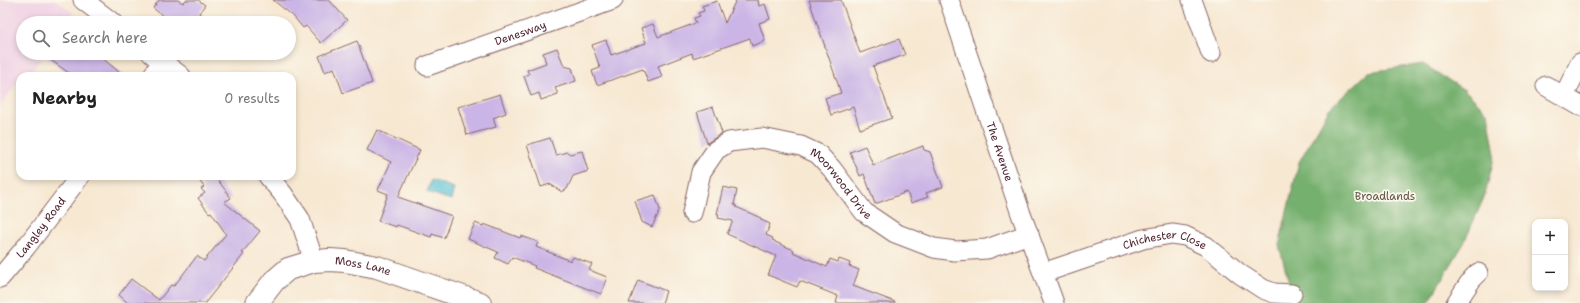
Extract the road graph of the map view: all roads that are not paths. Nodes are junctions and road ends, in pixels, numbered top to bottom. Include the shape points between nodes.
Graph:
1 (83, 0) edge
2 (614, 0) edge
3 (949, 0) edge
4 (1192, 0) edge
5 (103, 16) edge
6 (1211, 53) dead end
7 (1580, 63) edge
8 (155, 64) edge
9 (427, 66) dead end
10 (172, 72) edge
11 (1546, 86) dead end
12 (1572, 101) edge
13 (77, 180) edge
14 (271, 180) edge
15 (692, 212) dead end
16 (1029, 234) junction
17 (314, 262) junction
18 (1043, 273) junction
19 (1478, 273) dead end
20 (0, 278) edge
21 (1279, 297) edge
22 (453, 298) edge
23 (257, 303) edge
24 (480, 303) edge
25 (1054, 303) edge
26 (1456, 303) edge

1 - 5 street
2 - 9 street, Denesway
3 - 16 street, The Avenue
4 - 6 street
7 - 12 street
8 - 10 street
11 - 12 street
13 - 20 street, Langley Road via 36,236
14 - 17 street via 300,219
15 - 16 street, Moorwood Drive via 702,172 716,150 729,142 762,138 801,146 818,154 864,212 894,233 934,248 955,251 987,249
16 - 18 street, The Avenue
17 - 22 street, Moss Lane via 345,261 377,267
17 - 23 street, Moss Lane via 288,270 274,281
18 - 21 street, Chichester Close via 1143,239 1178,235 1206,246 1251,282
18 - 25 street, The Avenue
19 - 26 street
22 - 24 street, Moss Lane

